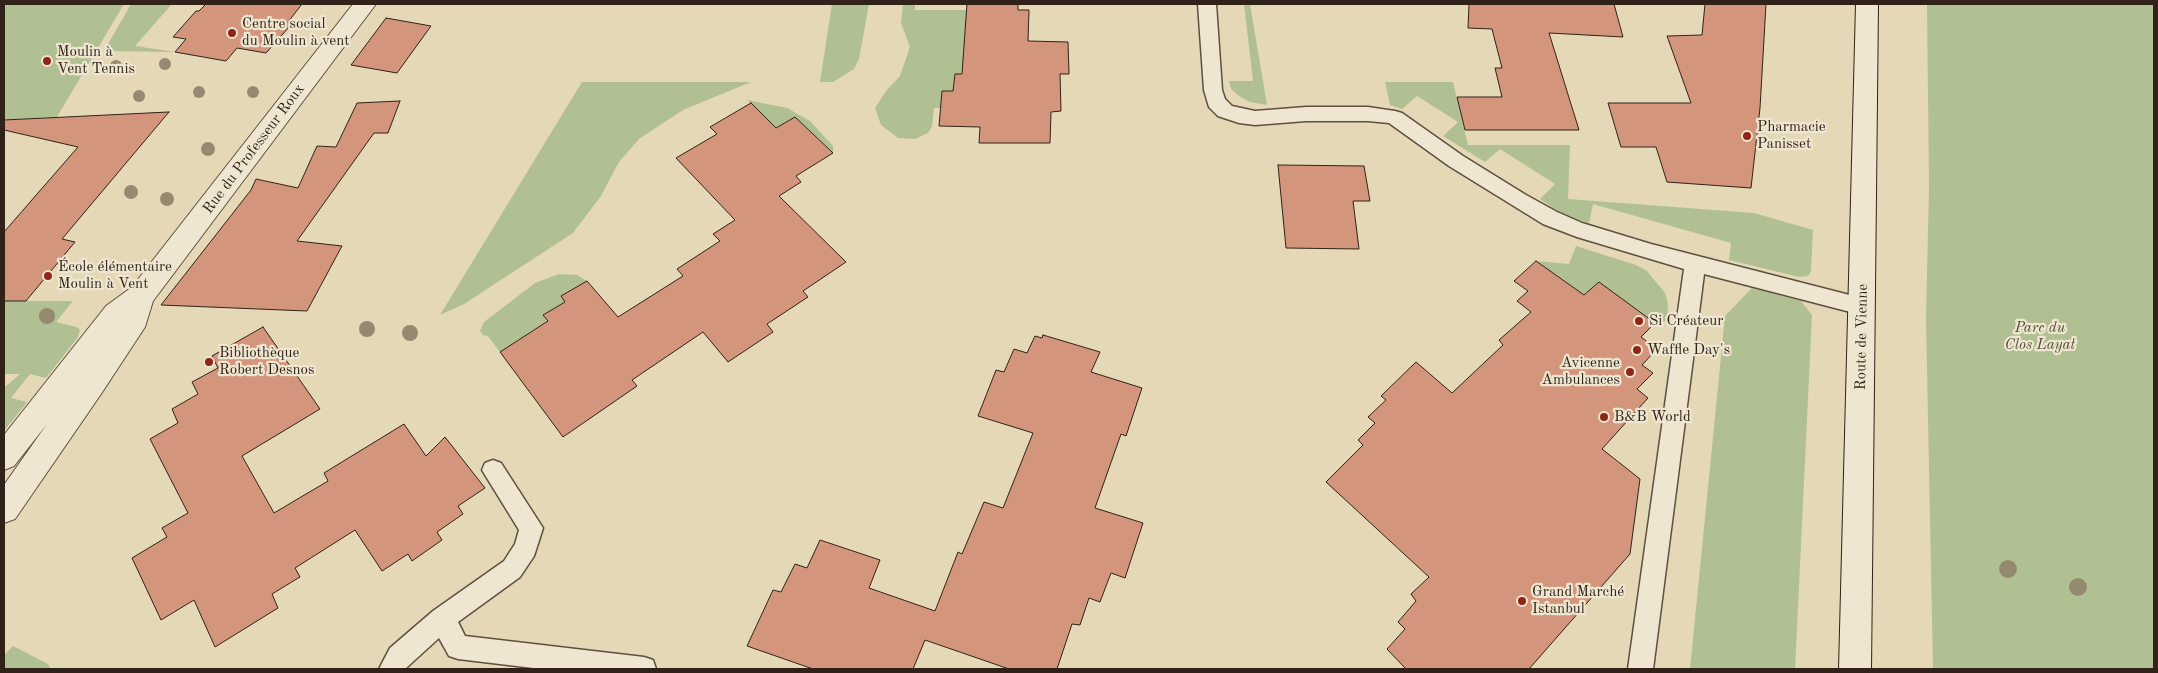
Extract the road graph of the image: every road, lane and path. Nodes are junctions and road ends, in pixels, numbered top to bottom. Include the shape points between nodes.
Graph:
1 (365, 4) edge
2 (1207, 4) edge
3 (1867, 4) edge
4 (1695, 263) junction
5 (142, 294) junction
6 (1862, 306) junction
7 (4, 457) edge
8 (493, 470) dead end
9 (4, 509) edge
10 (442, 619) junction
11 (392, 669) edge
12 (644, 669) edge
13 (1641, 669) edge
14 (1855, 669) edge

1 - 5 street, Rue du Professeur Roux
2 - 4 lane via 1213,90 1216,102 1225,111 1255,118 1359,114 1395,118 1456,161 1550,218 1577,230
3 - 6 street, Route de Vienne
4 - 6 lane
4 - 13 lane
5 - 7 street, Rue du Professeur Roux via 116,314
5 - 9 street, Rue du Professeur Roux via 135,319
6 - 14 street, Route de Vienne
8 - 10 lane via 532,528 526,548 512,569
10 - 11 lane via 398,657
10 - 12 lane via 458,647

